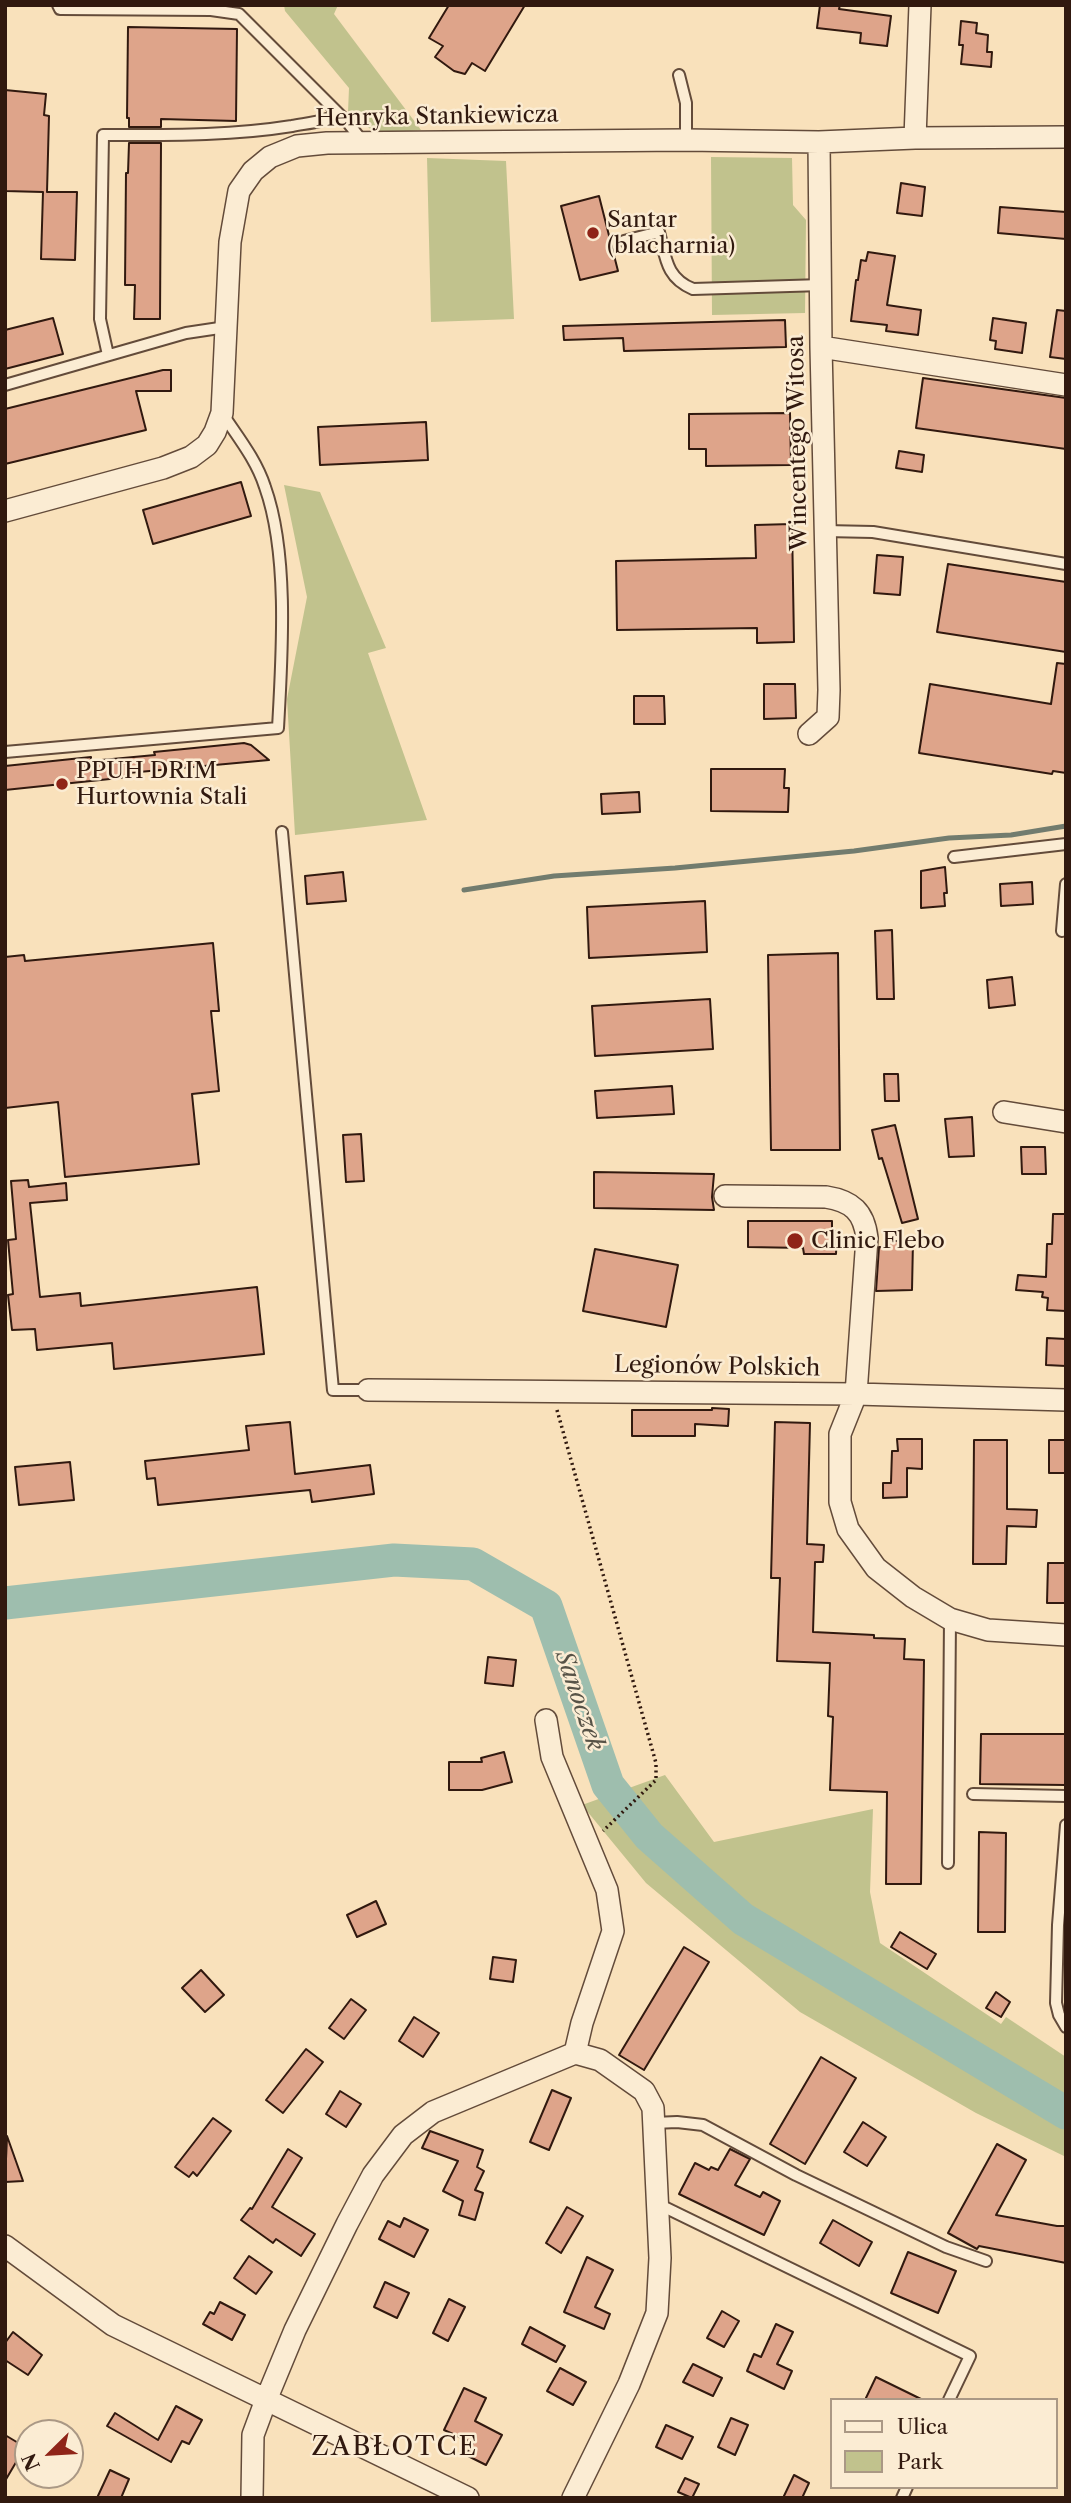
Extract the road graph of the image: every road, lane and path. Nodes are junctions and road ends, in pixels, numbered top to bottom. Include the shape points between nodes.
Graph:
1 (58, 5) edge
2 (920, 5) edge
3 (679, 75) dead end
4 (339, 114) junction
5 (1066, 137) edge
6 (915, 138) junction
7 (686, 140) junction
8 (820, 142) junction
9 (364, 143) junction
10 (624, 241) dead end
11 (822, 285) junction
12 (226, 327) junction
13 (821, 347) junction
14 (108, 355) junction
15 (1066, 384) edge
16 (5, 385) edge
17 (222, 412) junction
18 (5, 511) edge
19 (825, 531) junction
20 (1066, 564) edge
21 (808, 734) dead end
22 (5, 752) edge
23 (282, 832) dead end
24 (1066, 844) edge
25 (954, 857) dead end
26 (1066, 884) edge
27 (1062, 931) dead end
28 (1004, 1112) dead end
29 (1066, 1122) edge
30 (725, 1196) dead end
31 (368, 1390) joint
32 (553, 1392) junction
33 (856, 1394) junction
34 (1066, 1400) edge
35 (950, 1619) junction
36 (1066, 1635) edge
37 (546, 1720) dead end
38 (973, 1794) dead end
39 (1066, 1796) edge
40 (615, 1819) dead end
41 (1066, 1825) edge
42 (948, 1863) dead end
43 (1066, 2027) edge
44 (575, 2053) junction
45 (654, 2123) junction
46 (656, 2203) junction
47 (5, 2246) edge
48 (986, 2261) dead end
49 (950, 2398) edge
50 (266, 2400) junction
51 (252, 2498) edge
52 (468, 2498) edge
53 (573, 2498) edge

1 - 4 lane via 60,9 211,10 239,15
2 - 6 street
3 - 7 lane
4 - 9 lane
4 - 14 lane via 297,125 217,135 103,135 100,319
5 - 6 street, Henryka Stankiewicza
6 - 8 street, Henryka Stankiewicza
7 - 8 street, Henryka Stankiewicza
7 - 9 street, Henryka Stankiewicza
8 - 11 street, Wincentego Witosa
9 - 12 street, Henryka Stankiewicza via 297,146 270,157 253,171 239,191 234,215
10 - 11 lane via 659,232 670,272 693,289
11 - 13 street, Wincentego Witosa
12 - 14 lane
12 - 17 street, Henryka Stankiewicza
13 - 15 street
13 - 19 street, Wincentego Witosa
14 - 16 lane
17 - 18 street, Henryka Stankiewicza via 207,445 191,457
17 - 22 lane via 265,485 275,519 281,674 278,728
19 - 20 lane via 873,532
19 - 21 street, Wincentego Witosa via 828,717
23 - 31 lane via 333,1390
24 - 25 lane
26 - 27 lane
28 - 29 street
30 - 33 street via 826,1196 852,1204 859,1212 867,1238
31 - 32 street, Legionów Polskich
32 - 33 street, Legionów Polskich
32 - 40 path via 656,1763 656,1780
33 - 34 street, Legionów Polskich
33 - 35 street via 840,1434 840,1502 848,1529 876,1568
35 - 36 street via 988,1630
35 - 42 lane
37 - 44 street via 552,1757 607,1890 613,1931
38 - 39 lane
41 - 43 lane via 1056,2003
44 - 45 street via 600,2060 644,2091 653,2108
44 - 50 street via 433,2112 403,2135 373,2175 347,2224
45 - 46 street
45 - 48 lane via 703,2125 946,2247
46 - 49 lane via 970,2356
46 - 53 street via 657,2313
47 - 50 street via 113,2325
50 - 51 street via 253,2435
50 - 52 street

